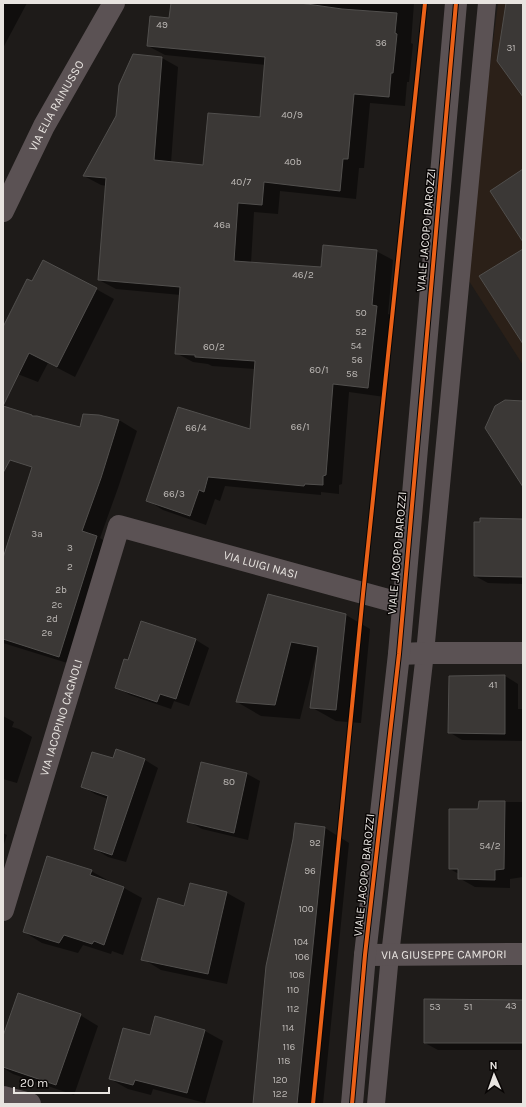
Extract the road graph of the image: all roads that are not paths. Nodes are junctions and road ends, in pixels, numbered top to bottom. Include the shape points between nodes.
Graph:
1 (114, 3) edge
2 (456, 3) edge
3 (487, 3) edge
4 (3, 211) edge
5 (119, 526) joint
6 (403, 604) junction
7 (425, 653) junction
8 (523, 653) edge
9 (399, 654) junction
10 (3, 910) edge
11 (523, 954) edge
12 (365, 955) junction
13 (390, 955) junction
14 (3, 1097) edge
15 (30, 1104) edge
16 (352, 1104) edge
17 (376, 1104) edge

1 - 4 street, VIA ELIA RAINUSSO via 44,126
2 - 6 street, VIALE JACOPO BAROZZI
3 - 7 lane
5 - 6 street, VIA LUIGI NASI
5 - 10 street, VIA IACOPINO CAGNOLI
6 - 9 street, VIALE JACOPO BAROZZI
7 - 8 street
7 - 9 street
7 - 13 lane
9 - 12 street, VIALE JACOPO BAROZZI
11 - 13 street, VIA GIUSEPPE CAMPORI
12 - 13 street, VIA GIUSEPPE CAMPORI
12 - 16 street, VIALE JACOPO BAROZZI
13 - 17 lane
14 - 15 street

